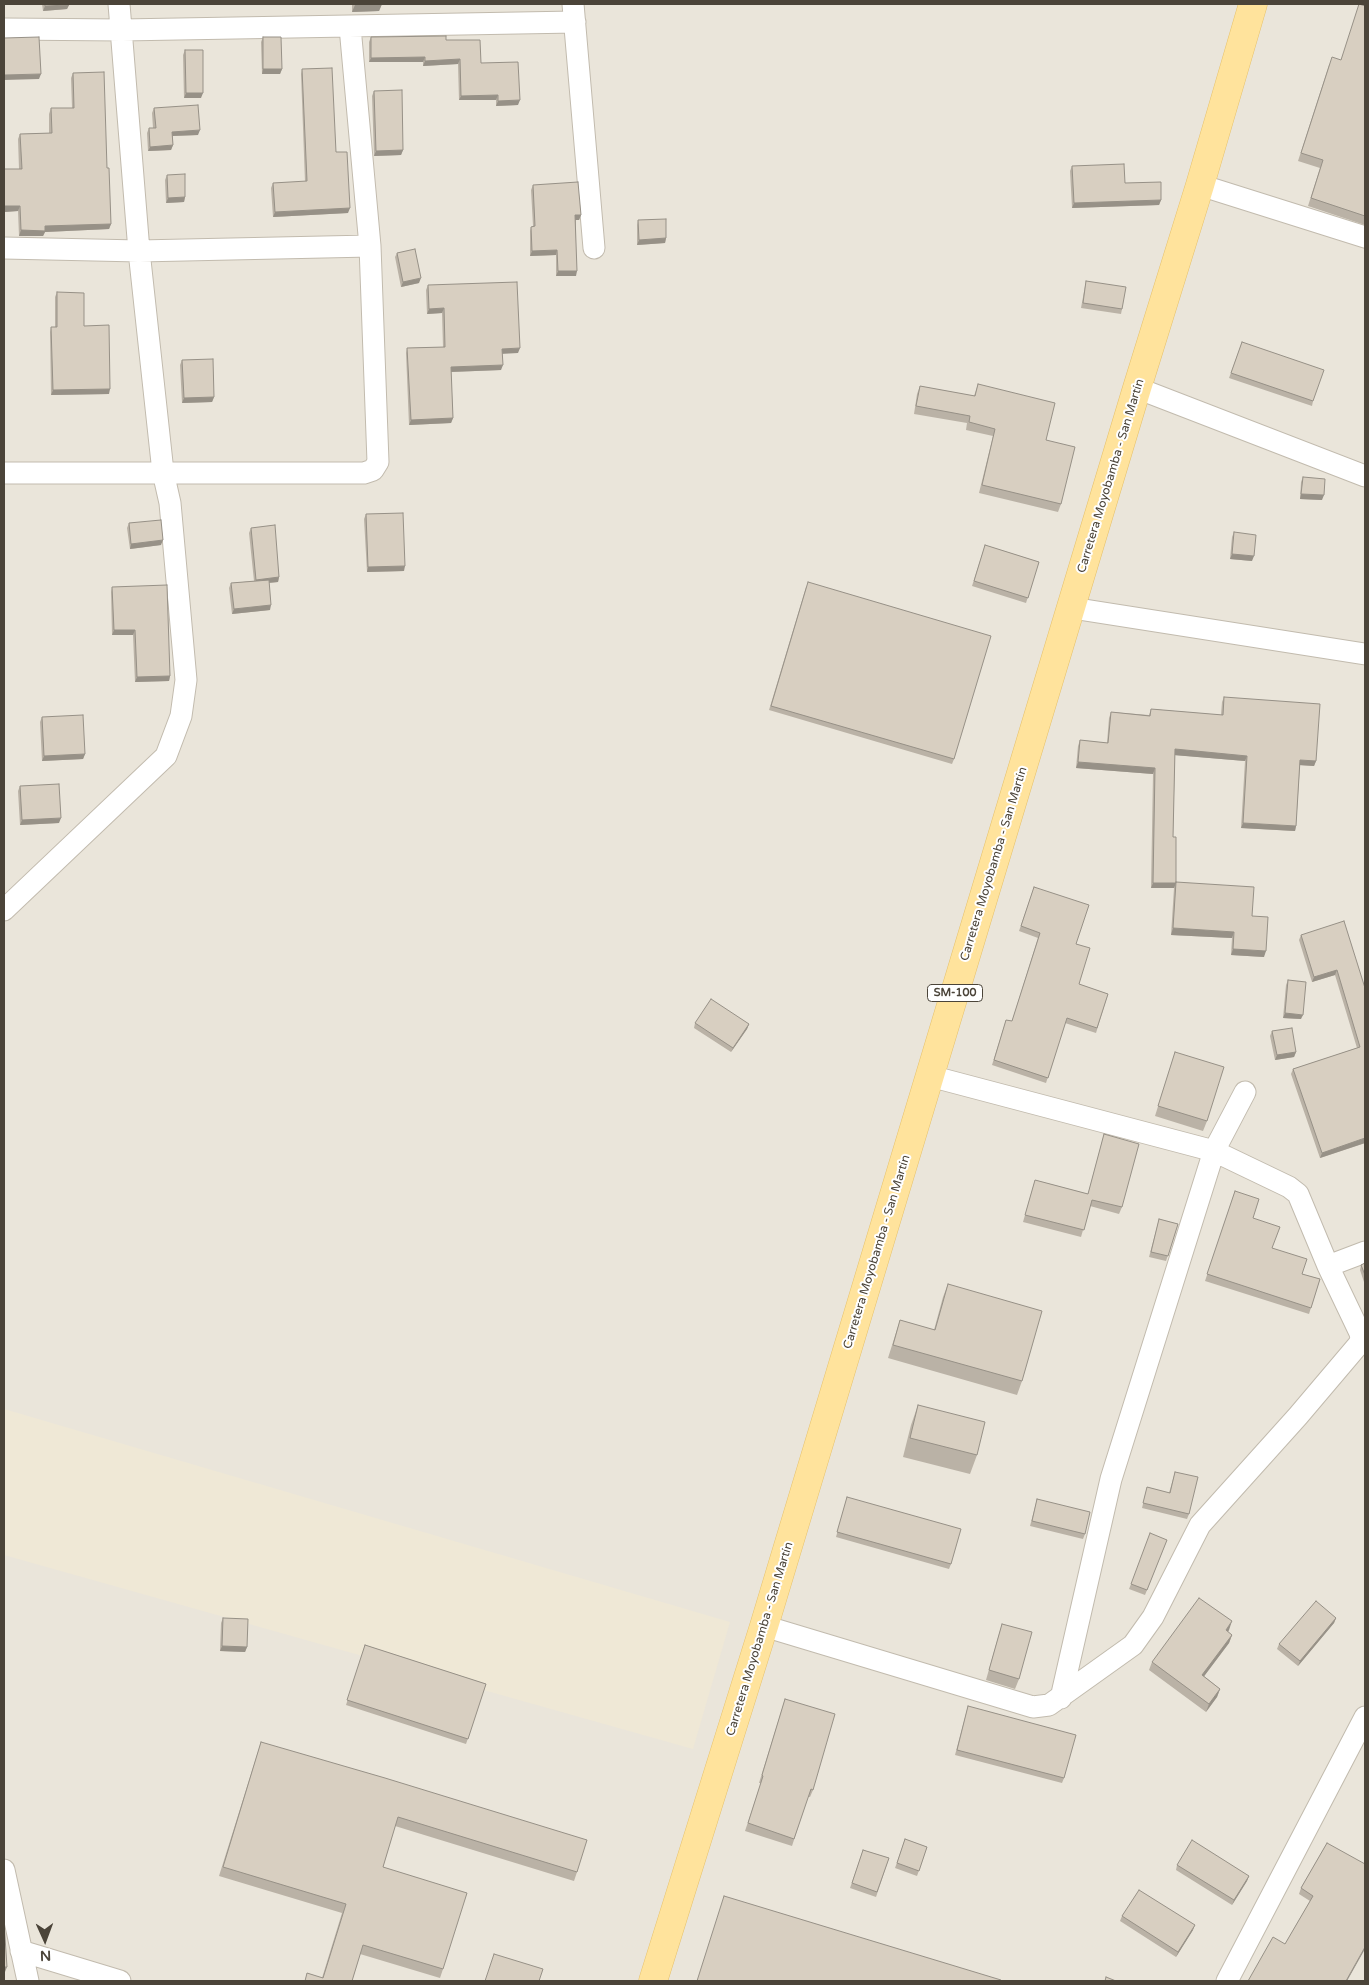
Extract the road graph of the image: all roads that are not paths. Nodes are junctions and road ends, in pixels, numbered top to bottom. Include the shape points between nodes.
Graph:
1 (119, 4) edge
2 (1253, 4) edge
3 (574, 13) edge
4 (350, 27) junction
5 (4, 29) edge
6 (122, 30) junction
7 (1200, 185) junction
8 (1365, 237) edge
9 (370, 246) junction
10 (4, 248) edge
11 (594, 248) dead end
12 (139, 251) junction
13 (1137, 388) junction
14 (163, 472) junction
15 (4, 473) edge
16 (1365, 476) edge
17 (1072, 608) junction
18 (1365, 654) edge
19 (4, 910) edge
20 (930, 1076) junction
21 (1245, 1092) dead end
22 (1214, 1151) junction
23 (1365, 1252) edge
24 (1328, 1266) junction
25 (764, 1626) junction
26 (1061, 1698) junction
27 (1365, 1717) edge
28 (4, 1870) edge
29 (21, 1951) junction
30 (28, 1981) edge
31 (120, 1981) edge
32 (653, 1981) edge
33 (1227, 1981) edge

1 - 6 street
2 - 7 main road, Carretera Moyobamba - San Martín / SM-100
3 - 4 street
3 - 11 street
4 - 6 street
4 - 9 street
5 - 6 street
6 - 12 street
7 - 8 street
7 - 13 main road, Carretera Moyobamba - San Martín / SM-100
9 - 12 street
9 - 14 street via 378,462 373,470 364,473
10 - 12 street
12 - 14 street
13 - 16 street
13 - 17 main road, Carretera Moyobamba - San Martín / SM-100
14 - 15 street
14 - 19 street via 170,503 186,680 181,716 166,756
17 - 18 street
17 - 20 main road, Carretera Moyobamba - San Martín / SM-100
20 - 22 street
20 - 25 main road, Carretera Moyobamba - San Martín / SM-100
21 - 22 street
22 - 24 street via 1295,1191
22 - 26 street via 1112,1479
23 - 24 street
24 - 26 street via 1360,1333 1359,1344 1200,1525 1153,1617 1133,1645
25 - 26 street via 1033,1707 1049,1706
25 - 32 main road, Carretera Moyobamba - San Martín / SM-100
27 - 33 street
28 - 29 street
29 - 30 street
29 - 31 street

